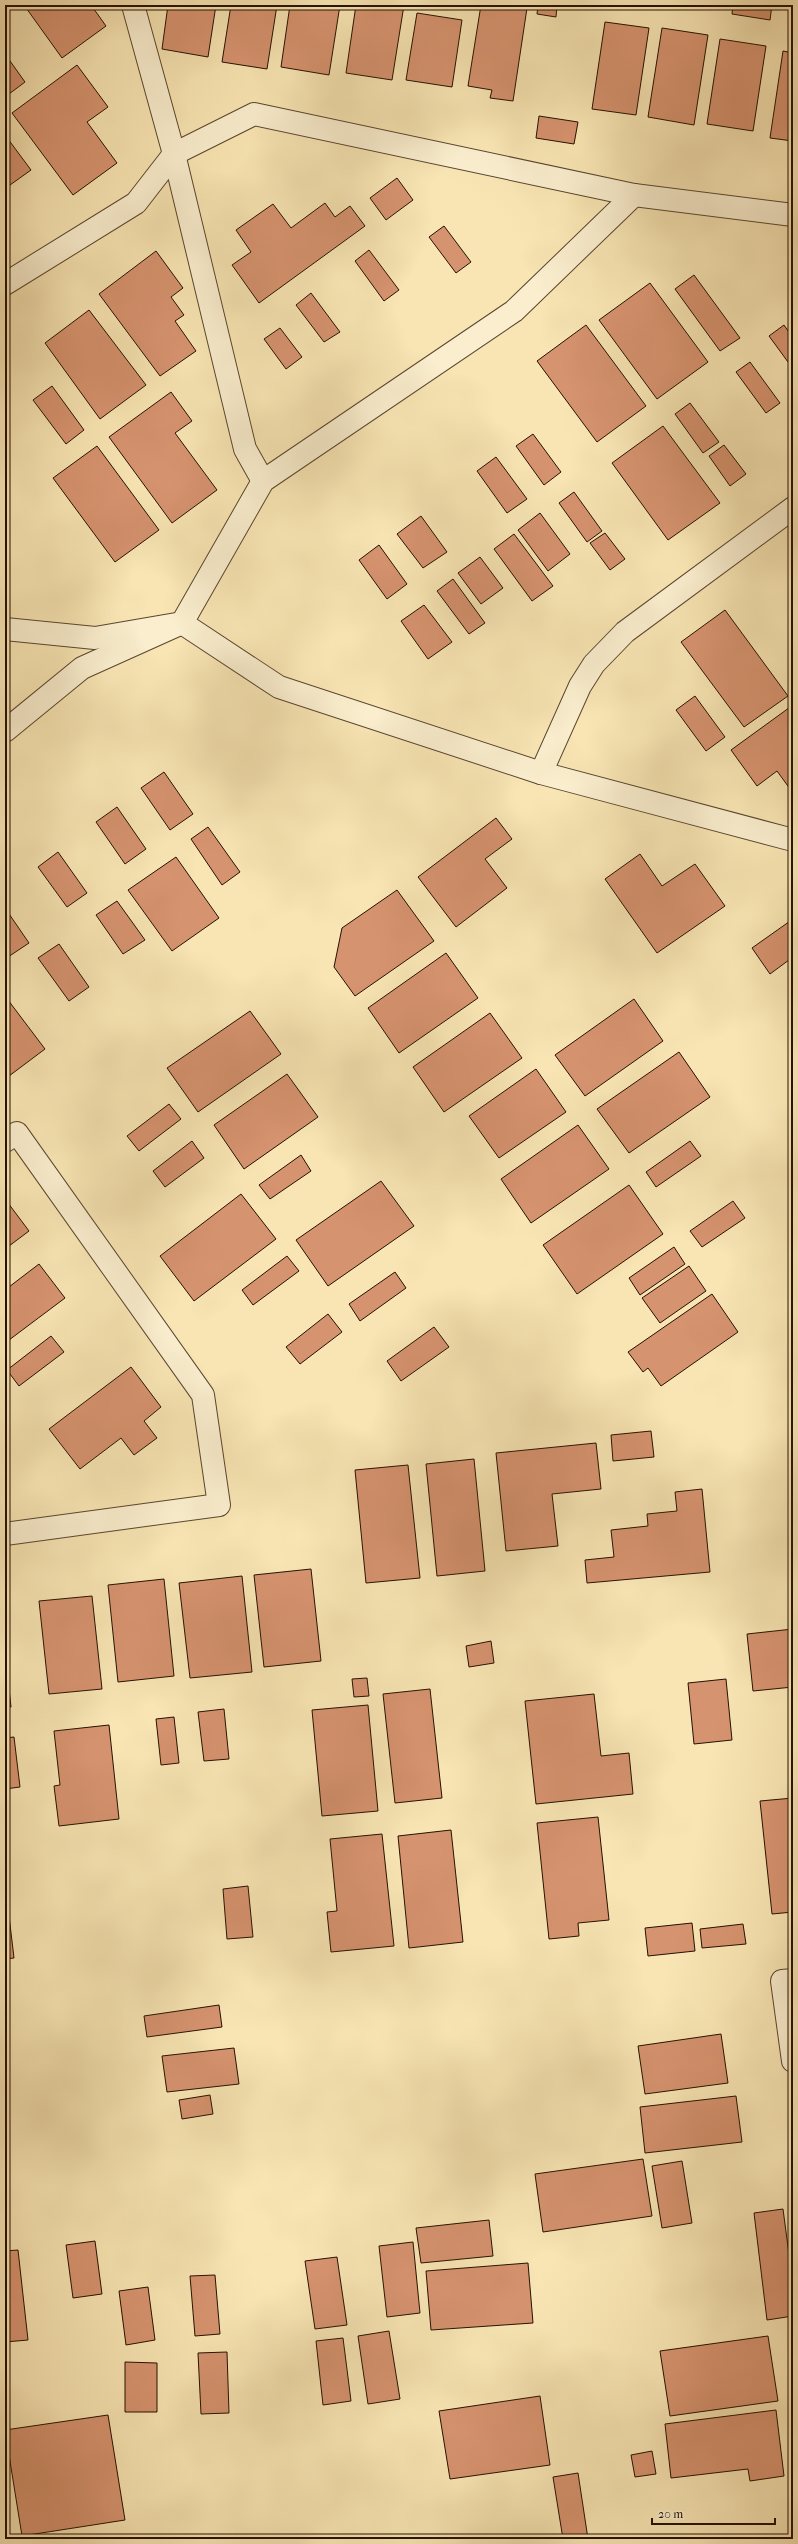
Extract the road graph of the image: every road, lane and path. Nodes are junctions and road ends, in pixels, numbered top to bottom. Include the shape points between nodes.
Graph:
1 (134, 5) edge
2 (174, 154) junction
3 (634, 195) junction
4 (793, 215) edge
5 (5, 284) edge
6 (263, 481) junction
7 (793, 508) edge
8 (182, 623) junction
9 (5, 629) edge
10 (5, 731) edge
11 (541, 773) junction
12 (793, 840) edge
13 (5, 1141) edge
14 (5, 1534) edge
15 (793, 1980) edge
16 (793, 2061) edge

1 - 2 street
2 - 3 street via 254,114
2 - 5 street via 136,202
2 - 6 street via 246,449
3 - 4 street
3 - 6 street via 514,311
6 - 8 street
7 - 11 street via 625,632 594,664 580,686
8 - 9 street via 94,638
8 - 10 street via 82,668
8 - 11 street via 279,688
11 - 12 street
13 - 14 street via 17,1133 203,1395 219,1505
15 - 16 street via 782,1982

